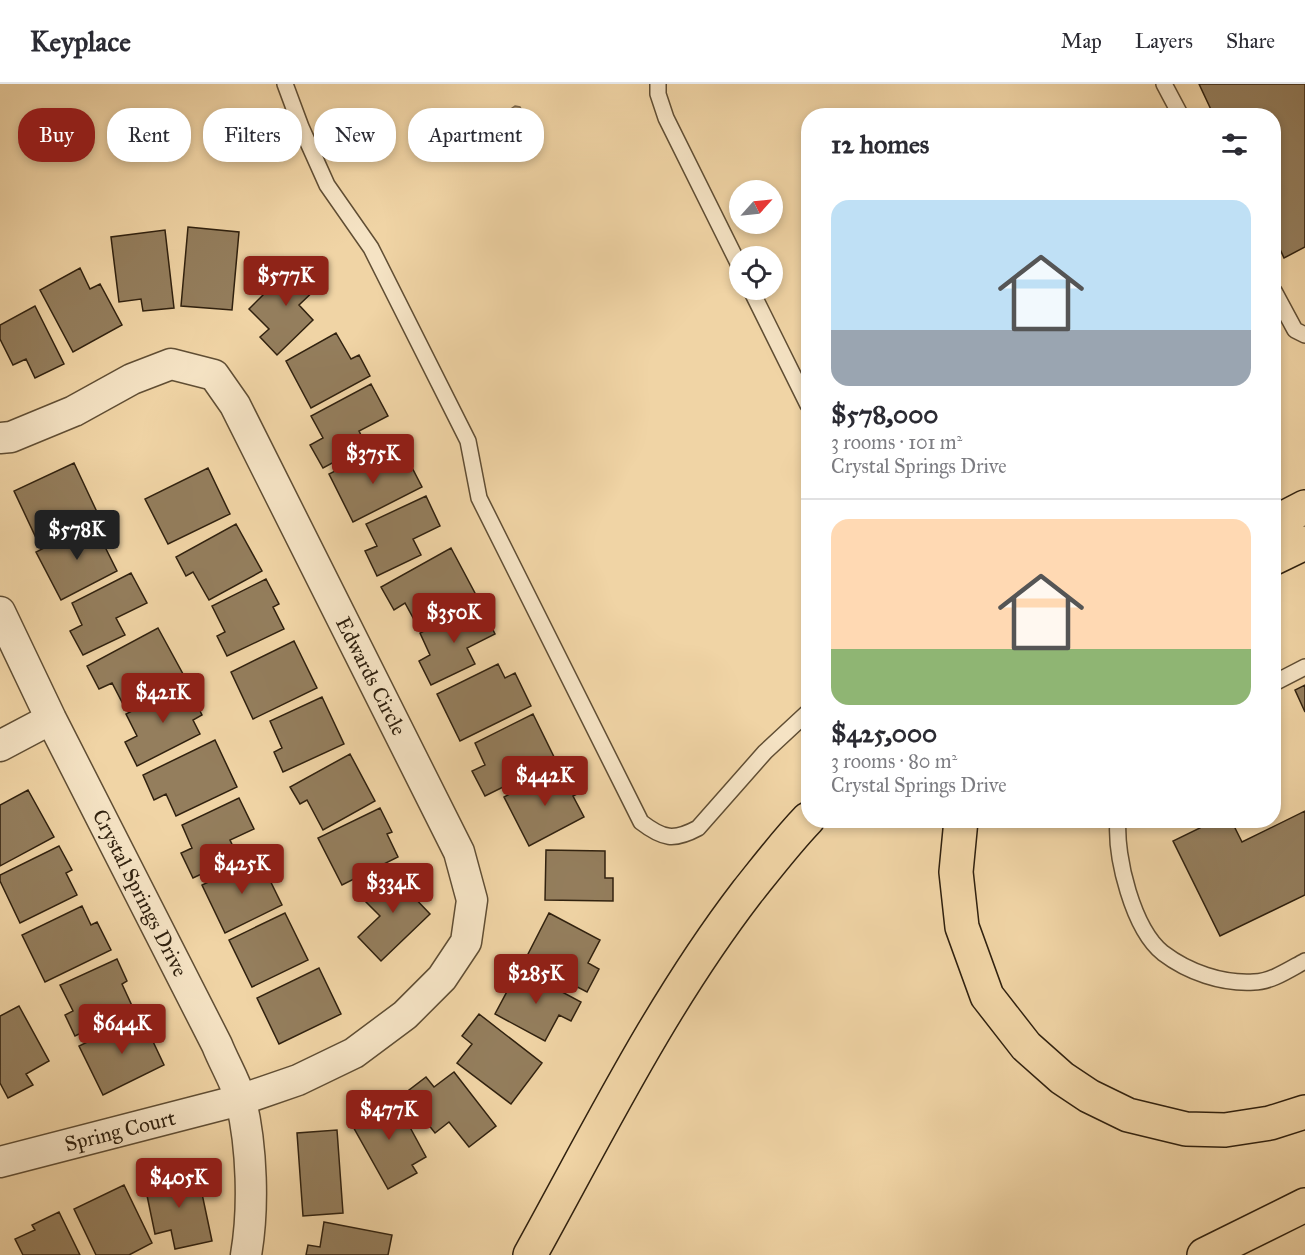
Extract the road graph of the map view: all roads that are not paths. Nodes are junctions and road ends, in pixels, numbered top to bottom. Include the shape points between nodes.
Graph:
1 (285, 84) edge
2 (658, 84) edge
3 (1164, 84) edge
4 (1176, 108) edge
5 (730, 246) edge
6 (756, 300) edge
7 (1281, 304) edge
8 (1305, 335) edge
9 (801, 391) edge
10 (0, 438) edge
11 (1305, 507) edge
12 (1281, 519) edge
13 (1305, 543) edge
14 (1281, 555) edge
15 (0, 612) edge
16 (1305, 667) edge
17 (1281, 679) edge
18 (51, 719) junction
19 (801, 719) edge
20 (0, 746) edge
21 (801, 826) edge
22 (960, 828) edge
23 (1118, 828) edge
24 (1305, 961) edge
25 (240, 1100) junction
26 (1305, 1112) edge
27 (0, 1162) edge
28 (1305, 1205) edge
29 (246, 1255) edge
30 (530, 1255) edge
31 (1204, 1255) edge

1 - 19 lane via 327,185 371,248 468,441 479,498 641,822 657,834 671,837 698,828 765,752
2 - 5 lane via 666,118
3 - 4 lane
6 - 9 lane
7 - 8 lane via 1295,330
10 - 25 street, Edwards Circle via 74,411 132,379 171,364 214,375 235,405 459,852 472,900 466,942 442,978 405,1016 354,1053 298,1080
11 - 12 highway
13 - 14 highway
15 - 18 street, Crystal Springs Drive
16 - 17 lane
18 - 20 street
18 - 25 street, Crystal Springs Drive via 217,1045
21 - 30 highway via 715,934 665,1011
22 - 26 highway via 956,872 962,927 987,996 1026,1046 1062,1078 1128,1115 1186,1130 1225,1130 1270,1123
23 - 24 lane via 1126,885 1136,915 1161,952 1192,971 1256,983
25 - 27 street, Spring Court
25 - 29 street, Crystal Springs Drive via 250,1172
28 - 31 highway

